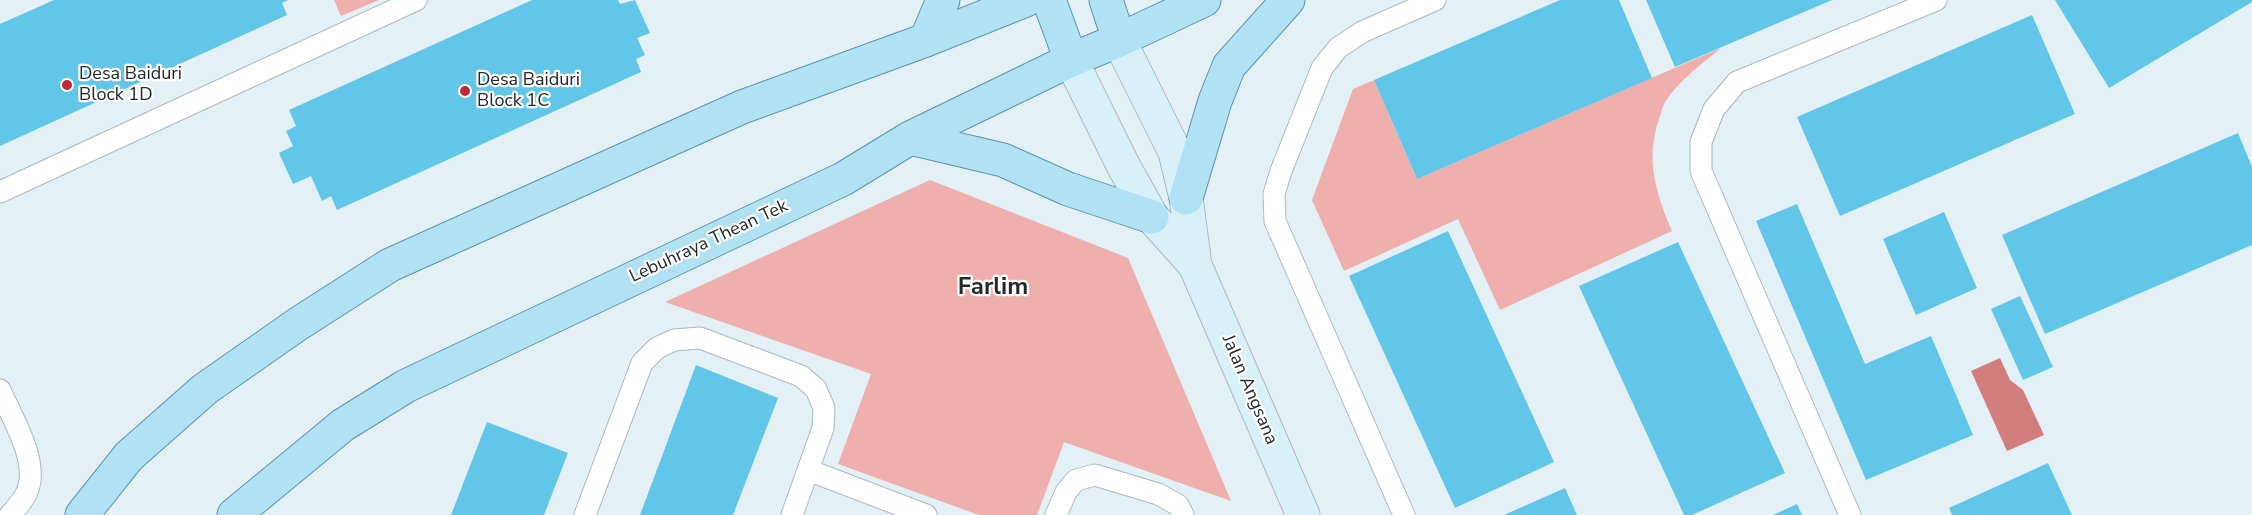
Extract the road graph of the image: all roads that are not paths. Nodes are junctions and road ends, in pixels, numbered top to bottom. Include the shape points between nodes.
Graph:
1 (416, 0) edge
2 (943, 0) edge
3 (1026, 0) edge
4 (1049, 0) edge
5 (1106, 0) edge
6 (1204, 0) edge
7 (1288, 0) edge
8 (1435, 0) edge
9 (1936, 0) edge
10 (926, 40) junction
11 (1119, 40) junction
12 (1071, 60) junction
13 (910, 138) junction
14 (0, 192) edge
15 (1186, 198) junction
16 (1152, 217) junction
17 (1196, 265) junction
18 (0, 390) edge
19 (808, 470) junction
20 (10, 515) edge
21 (82, 515) edge
22 (234, 515) edge
23 (585, 515) edge
24 (792, 515) edge
25 (926, 515) edge
26 (1056, 515) edge
27 (1183, 515) edge
28 (1303, 515) edge
29 (1404, 515) edge
30 (1850, 515) edge

1 - 14 lane
2 - 10 main road
3 - 10 main road
4 - 12 main road
5 - 11 main road
6 - 11 main road, Lebuhraya Thean Tek
7 - 15 main road via 1229,66
8 - 29 lane via 1362,32 1338,48 1322,68 1274,194 1275,221
9 - 30 lane via 1737,82 1714,109 1701,142 1701,171
10 - 21 main road via 742,107 390,265 205,389 129,456
11 - 12 main road, Lebuhraya Thean Tek
11 - 15 main road, Jalan Angsana via 1175,152
12 - 13 main road, Lebuhraya Thean Tek
12 - 16 main road, Jalan Angsana
13 - 16 main road via 1003,160 1068,189
13 - 22 main road, Lebuhraya Thean Tek via 843,179 406,386 343,425
15 - 17 main road, Jalan Angsana
16 - 17 main road, Jalan Angsana
17 - 28 main road, Jalan Angsana
18 - 20 lane via 31,467 27,491
19 - 23 lane via 824,428 824,408 816,389 801,376 700,338 674,340 657,348 642,363
19 - 24 lane
19 - 25 lane
26 - 27 lane via 1076,480 1095,475 1158,494 1178,505

